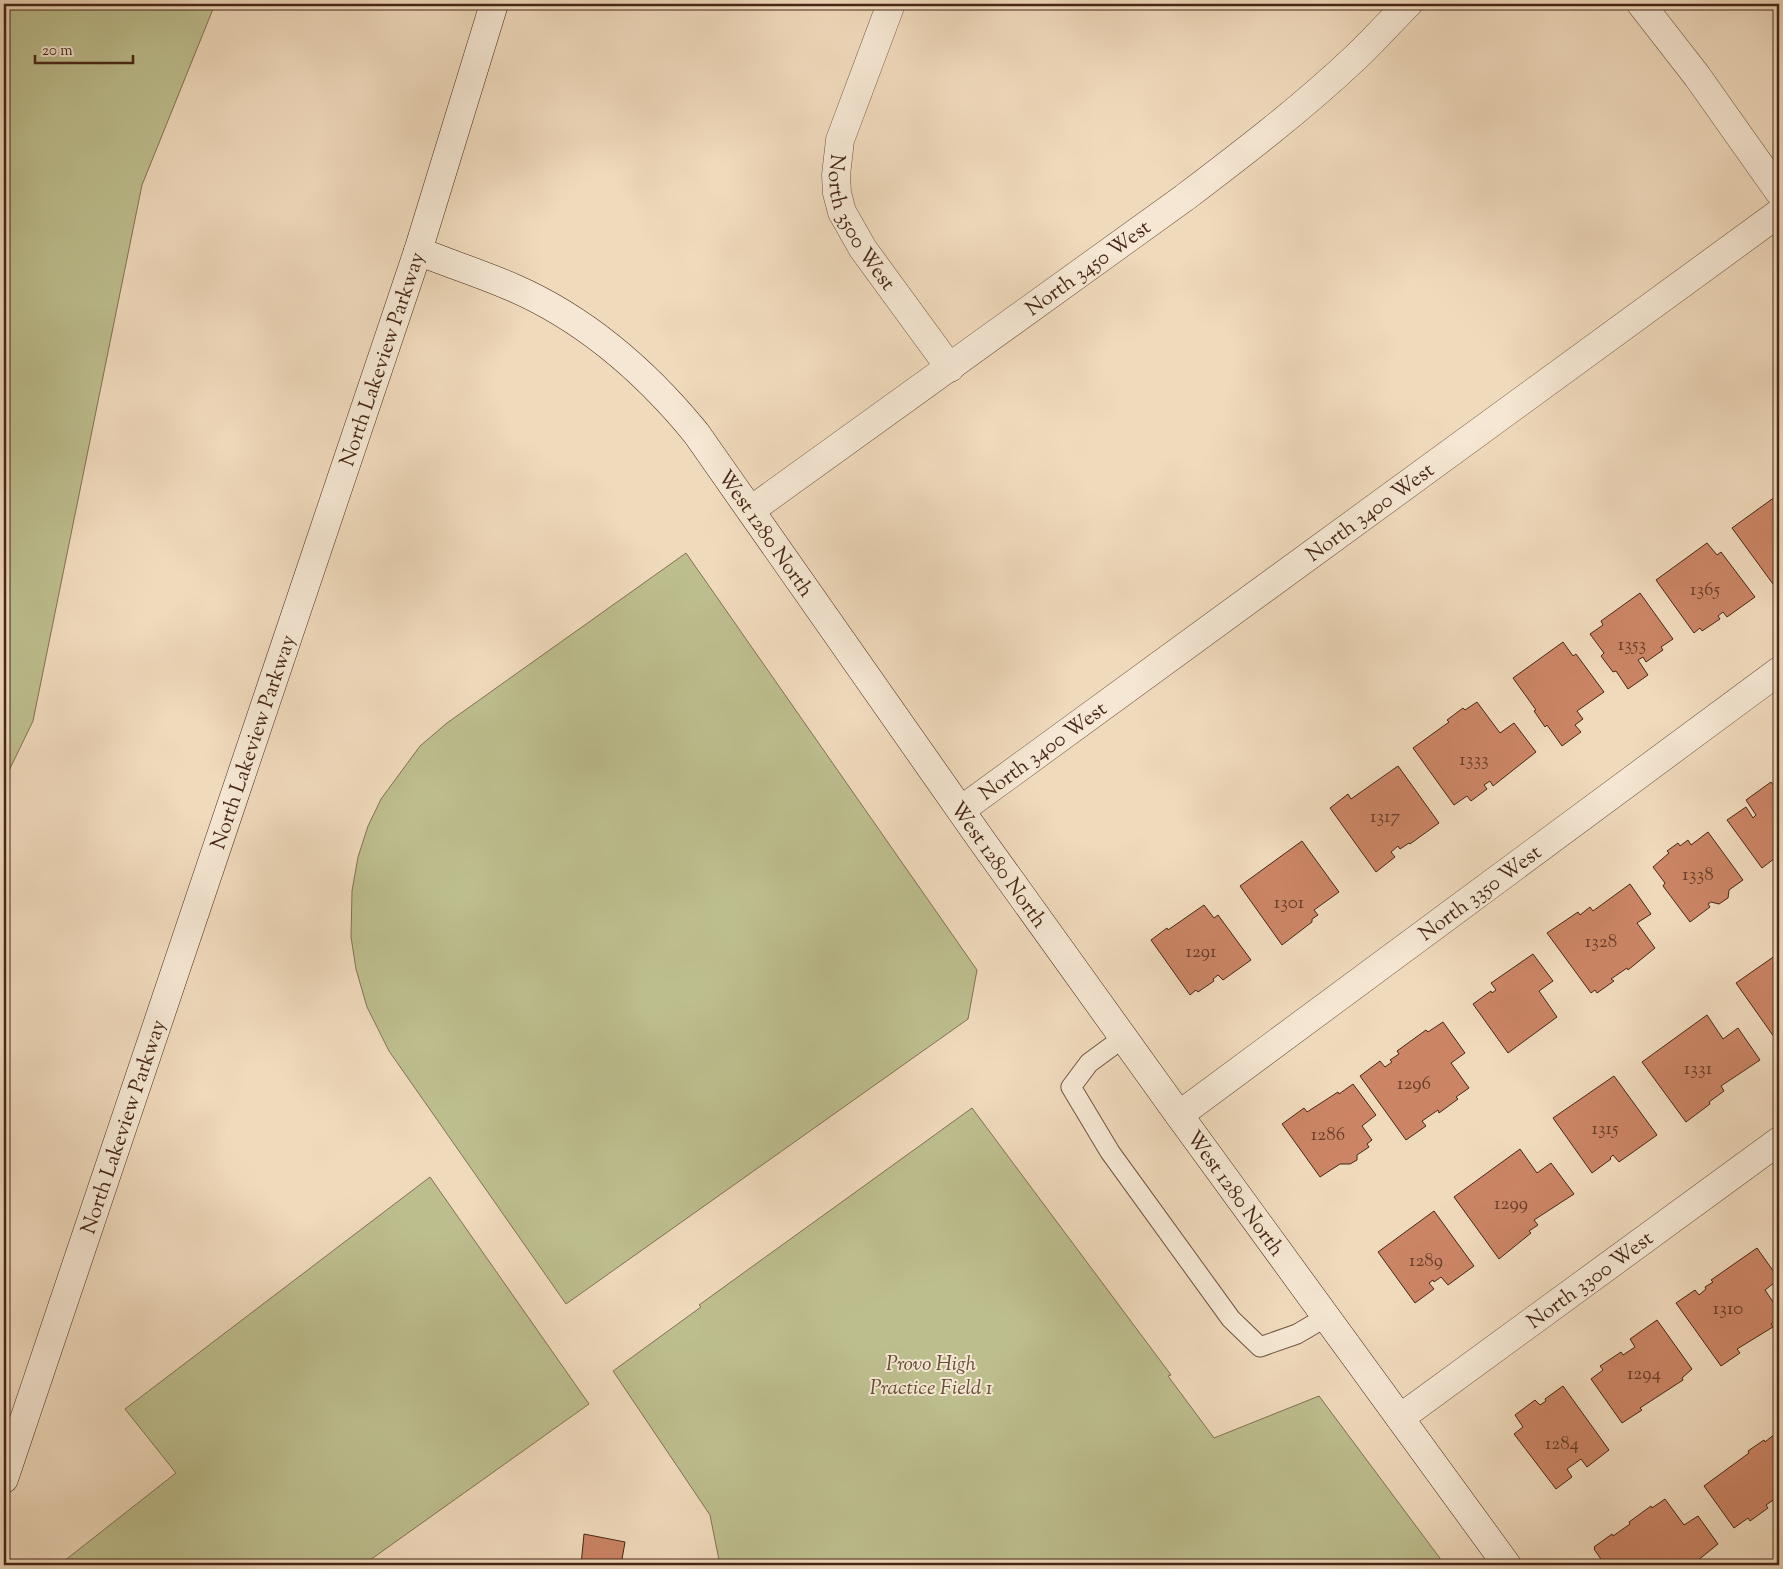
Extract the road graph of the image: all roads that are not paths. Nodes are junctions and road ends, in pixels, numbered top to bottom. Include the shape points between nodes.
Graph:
1 (494, 4) edge
2 (891, 4) edge
3 (1408, 4) edge
4 (1641, 4) edge
5 (1779, 192) edge
6 (1779, 213) edge
7 (418, 251) junction
8 (950, 368) junction
9 (751, 510) junction
10 (1779, 671) edge
11 (961, 810) junction
12 (1123, 1038) junction
13 (1179, 1116) junction
14 (1779, 1141) edge
15 (1326, 1317) junction
16 (1400, 1418) junction
17 (4, 1479) edge
18 (1507, 1565) edge

1 - 7 street, North Lakeview Parkway
2 - 8 street, North 3500 West via 840,140 837,193 842,212 863,249
3 - 8 street, North 3450 West via 1356,58 1254,145
4 - 5 street via 1697,76
6 - 11 street, North 3400 West
7 - 9 street, West 1280 North via 514,288 582,326 614,349 671,402
7 - 17 street, North Lakeview Parkway
8 - 9 street, North 3450 West
9 - 11 street, West 1280 North
10 - 13 street, North 3350 West
11 - 12 street, West 1280 North
12 - 13 street, West 1280 North
12 - 15 lane via 1088,1063 1071,1086 1110,1152 1231,1319 1260,1347 1297,1334
13 - 15 street, West 1280 North
14 - 16 street, North 3300 West
15 - 16 street, West 1280 North
16 - 18 street, West 1280 North

